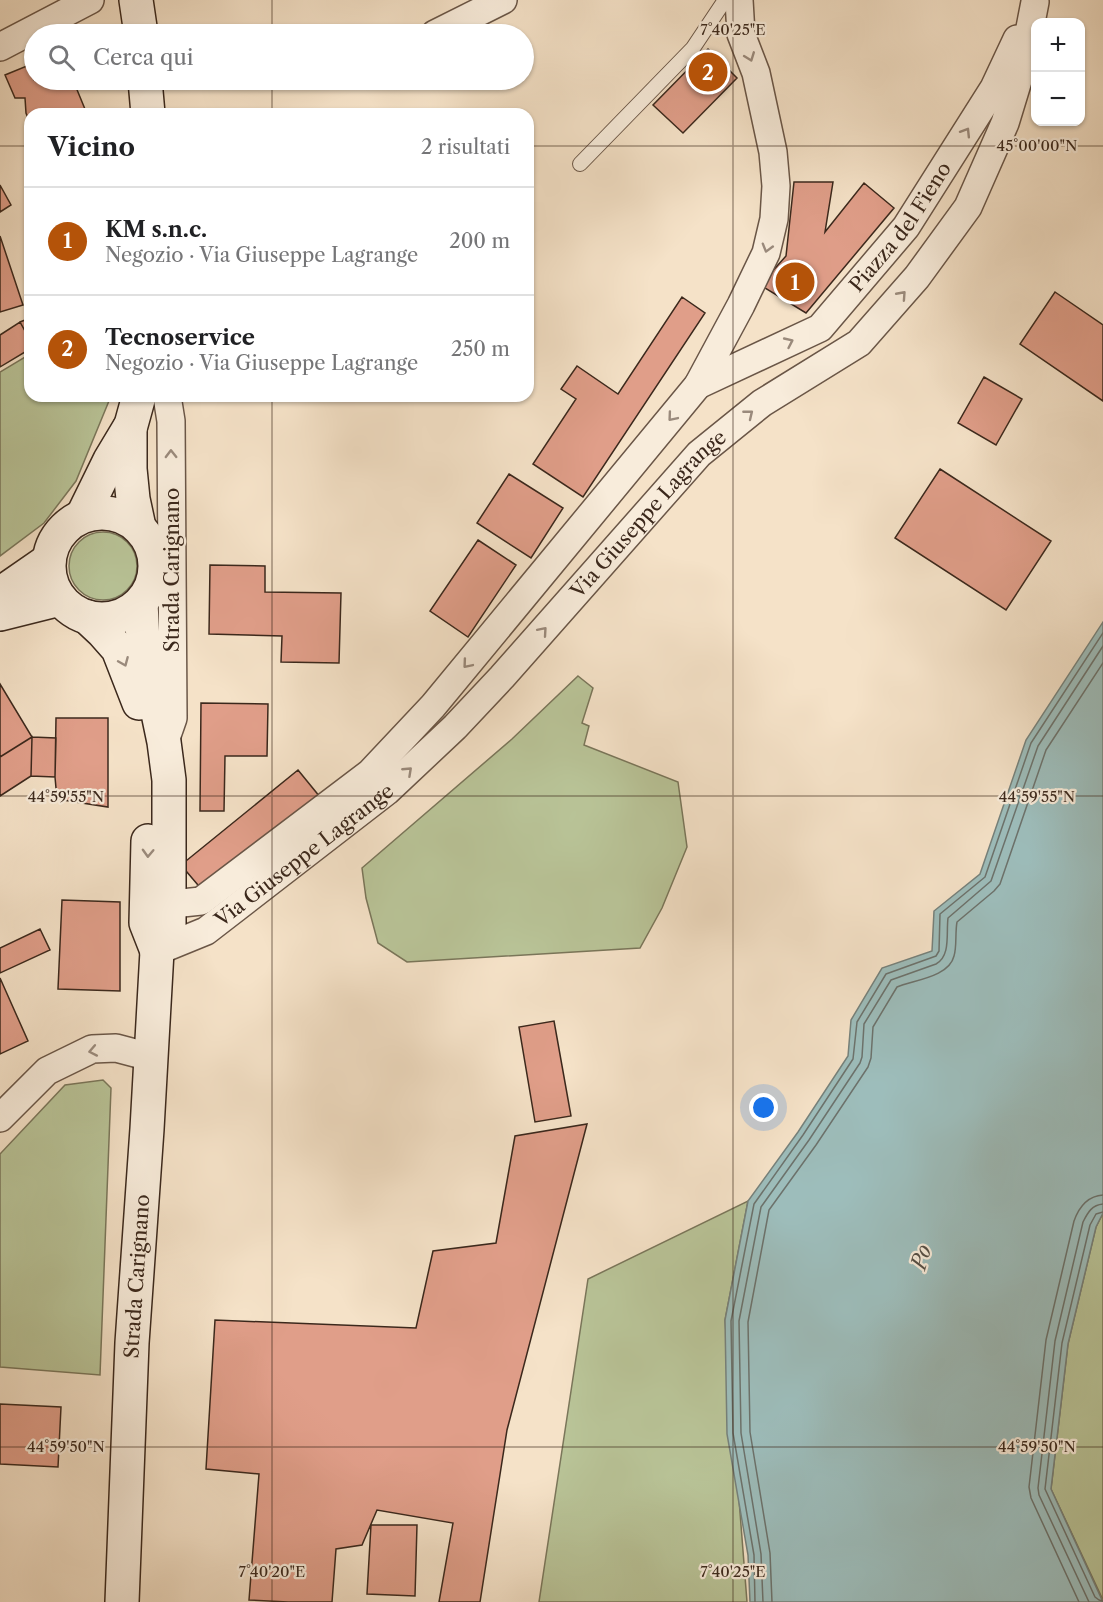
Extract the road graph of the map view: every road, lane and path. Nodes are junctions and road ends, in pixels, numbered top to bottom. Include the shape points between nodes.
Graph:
1 (90, 0) edge
2 (136, 0) edge
3 (502, 0) edge
4 (725, 0) edge
5 (739, 0) edge
6 (1035, 1) edge
7 (44, 24) edge
8 (140, 24) edge
9 (455, 24) edge
10 (24, 34) edge
11 (0, 47) edge
12 (146, 90) edge
13 (147, 108) edge
14 (580, 164) dead end
15 (698, 385) junction
16 (168, 402) edge
17 (135, 410) edge
18 (83, 515) junction
19 (139, 527) junction
20 (49, 560) junction
21 (0, 594) edge
22 (60, 599) junction
23 (141, 603) junction
24 (0, 614) edge
25 (87, 617) junction
26 (164, 742) junction
27 (170, 901) junction
28 (157, 951) junction
29 (150, 1057) junction
30 (0, 1118) edge
31 (122, 1602) edge

1 - 7 street
2 - 8 main road
3 - 9 street
4 - 14 lane via 693,48
5 -> 15 street, Via Giuseppe Lagrange via 741,34 756,73 773,152 774,219 766,253
15 -> 6 street, Piazza del Fieno via 819,328 906,227 994,88
28 -> 6 street, Via Giuseppe Lagrange via 206,931 387,791 502,678 699,454 762,404 859,343 917,277 968,207 1005,123 1023,64
10 - 11 street
12 - 13 main road
15 -> 27 street, Via Giuseppe Lagrange via 433,706 370,773 201,901
26 -> 16 street, Strada Carignano via 173,718
17 - 18 main road, Strada Carignano
17 - 19 main road, Strada Carignano via 130,469
18 - 19 main road via 117,514
18 - 20 main road via 61,531
19 - 23 main road via 152,545 156,563 154,580
20 - 21 main road
20 - 22 main road via 49,573
22 - 24 main road
22 - 25 main road
23 - 25 main road via 120,617
23 - 26 main road, Strada Carignano via 143,641
25 -> 28 main road, Strada Carignano via 118,649 138,697 148,761 146,923
26 - 27 main road, Strada Carignano via 169,780
27 - 28 main road, Strada Carignano via 169,927
28 - 29 main road, Strada Carignano
29 -> 30 street via 116,1048 92,1049 47,1071
29 - 31 main road, Strada Carignano via 132,1343

